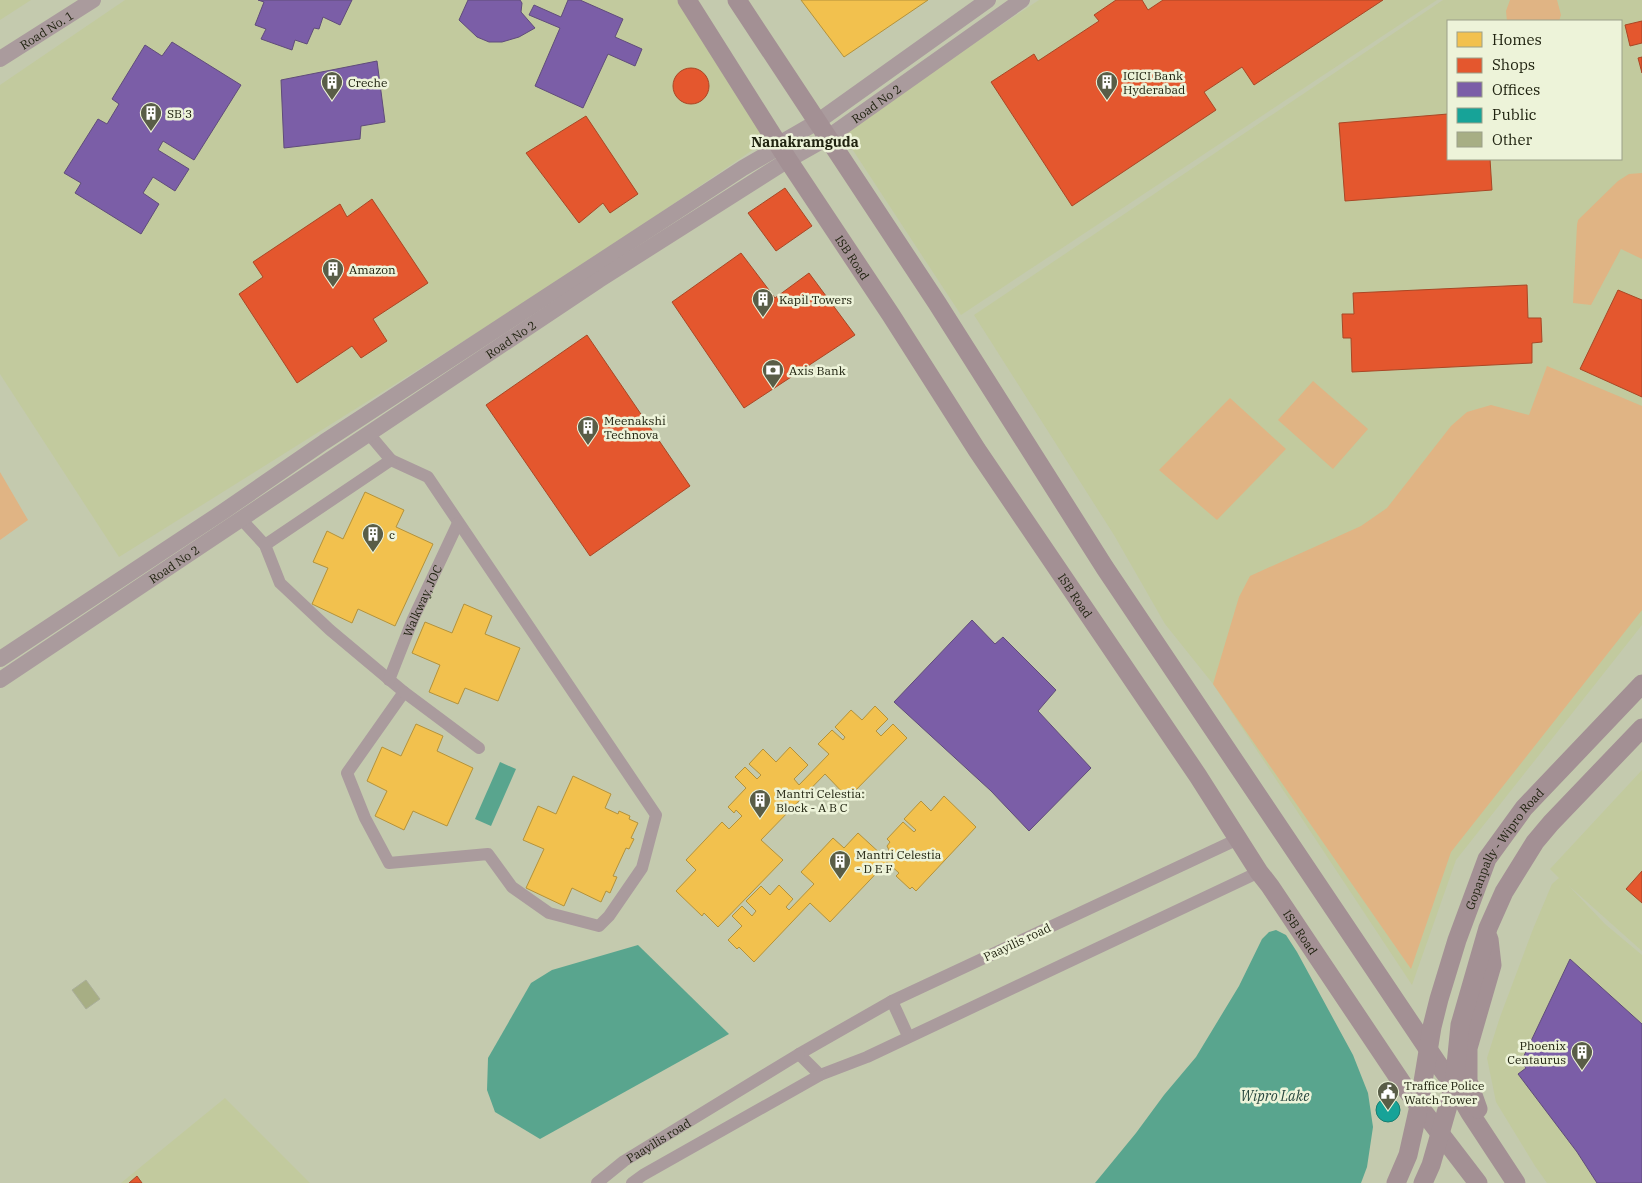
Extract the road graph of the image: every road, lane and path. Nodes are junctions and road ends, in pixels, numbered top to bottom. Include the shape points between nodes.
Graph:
1 (93, 0) edge
2 (687, 0) edge
3 (736, 0) edge
4 (988, 0) edge
5 (1022, 0) edge
6 (0, 59) edge
7 (822, 130) junction
8 (784, 152) junction
9 (369, 434) junction
10 (391, 460) junction
11 (241, 519) junction
12 (458, 523) junction
13 (265, 546) junction
14 (0, 659) edge
15 (0, 680) edge
16 (389, 680) junction
17 (1642, 684) edge
18 (404, 692) junction
19 (1642, 728) edge
20 (480, 748) dead end
21 (1238, 839) junction
22 (1259, 872) junction
23 (1488, 928) junction
24 (892, 1001) junction
25 (908, 1036) junction
26 (1428, 1048) junction
27 (799, 1054) junction
28 (1394, 1071) junction
29 (820, 1075) junction
30 (1454, 1085) junction
31 (1420, 1106) junction
32 (1441, 1134) junction
33 (1495, 1152) junction
34 (597, 1183) edge
35 (632, 1183) edge
36 (1387, 1183) edge
37 (1396, 1183) edge
38 (1423, 1183) edge
39 (1478, 1183) edge
40 (1516, 1183) edge

1 - 6 street, Road No. 1
2 - 8 main road, ISB Road
3 - 7 main road
4 - 7 street, Road No 2
5 - 7 street, Road No 2
7 - 8 street, Road No 2
7 - 26 main road via 937,303 1105,568
8 - 9 street, Road No 2
8 - 14 street, Road No 2 via 772,151 735,173
8 - 21 main road, ISB Road via 977,450
9 - 10 street
9 - 11 street, Road No 2
10 - 12 street via 428,477
10 - 13 street
11 - 13 street
11 - 15 street, Road No 2
12 - 16 street, Walkway, JOC via 413,619
12 - 18 street via 656,815 642,868 609,916 598,926 549,913 512,887 488,854 389,863 365,818 347,773
13 - 16 street via 280,583
16 - 18 street
17 - 26 main road, Gopanpally - Wipro Road via 1524,808 1487,859 1440,994
18 - 20 street
19 - 23 main road, Gopanpally - Wipro Road via 1535,842 1504,892
21 - 22 main road, ISB Road
21 - 24 street, Paayilis road
22 - 25 street, Paayilis road
22 - 28 main road, ISB Road
23 - 30 main road, Gopanpally - Wipro Road via 1460,1025
23 - 33 main road via 1492,965 1468,1048 1468,1081
24 - 25 street
24 - 27 street, Paayilis road
25 - 29 street, Paayilis road via 867,1057
26 - 30 main road
26 - 31 main road, Gopanpally - Wipro Road
27 - 29 street
27 - 34 street, Paayilis road via 624,1161
28 - 31 main road, ISB Road
28 - 36 main road via 1406,1112 1398,1152
29 - 35 street, Paayilis road
30 - 32 main road, Gopanpally - Wipro Road
30 - 33 main road
31 - 32 main road, ISB Road
31 - 37 main road, Gopanpally - Wipro Road via 1408,1155
32 - 38 main road, Gopanpally - Wipro Road
32 - 39 main road, ISB Road
33 - 40 main road

